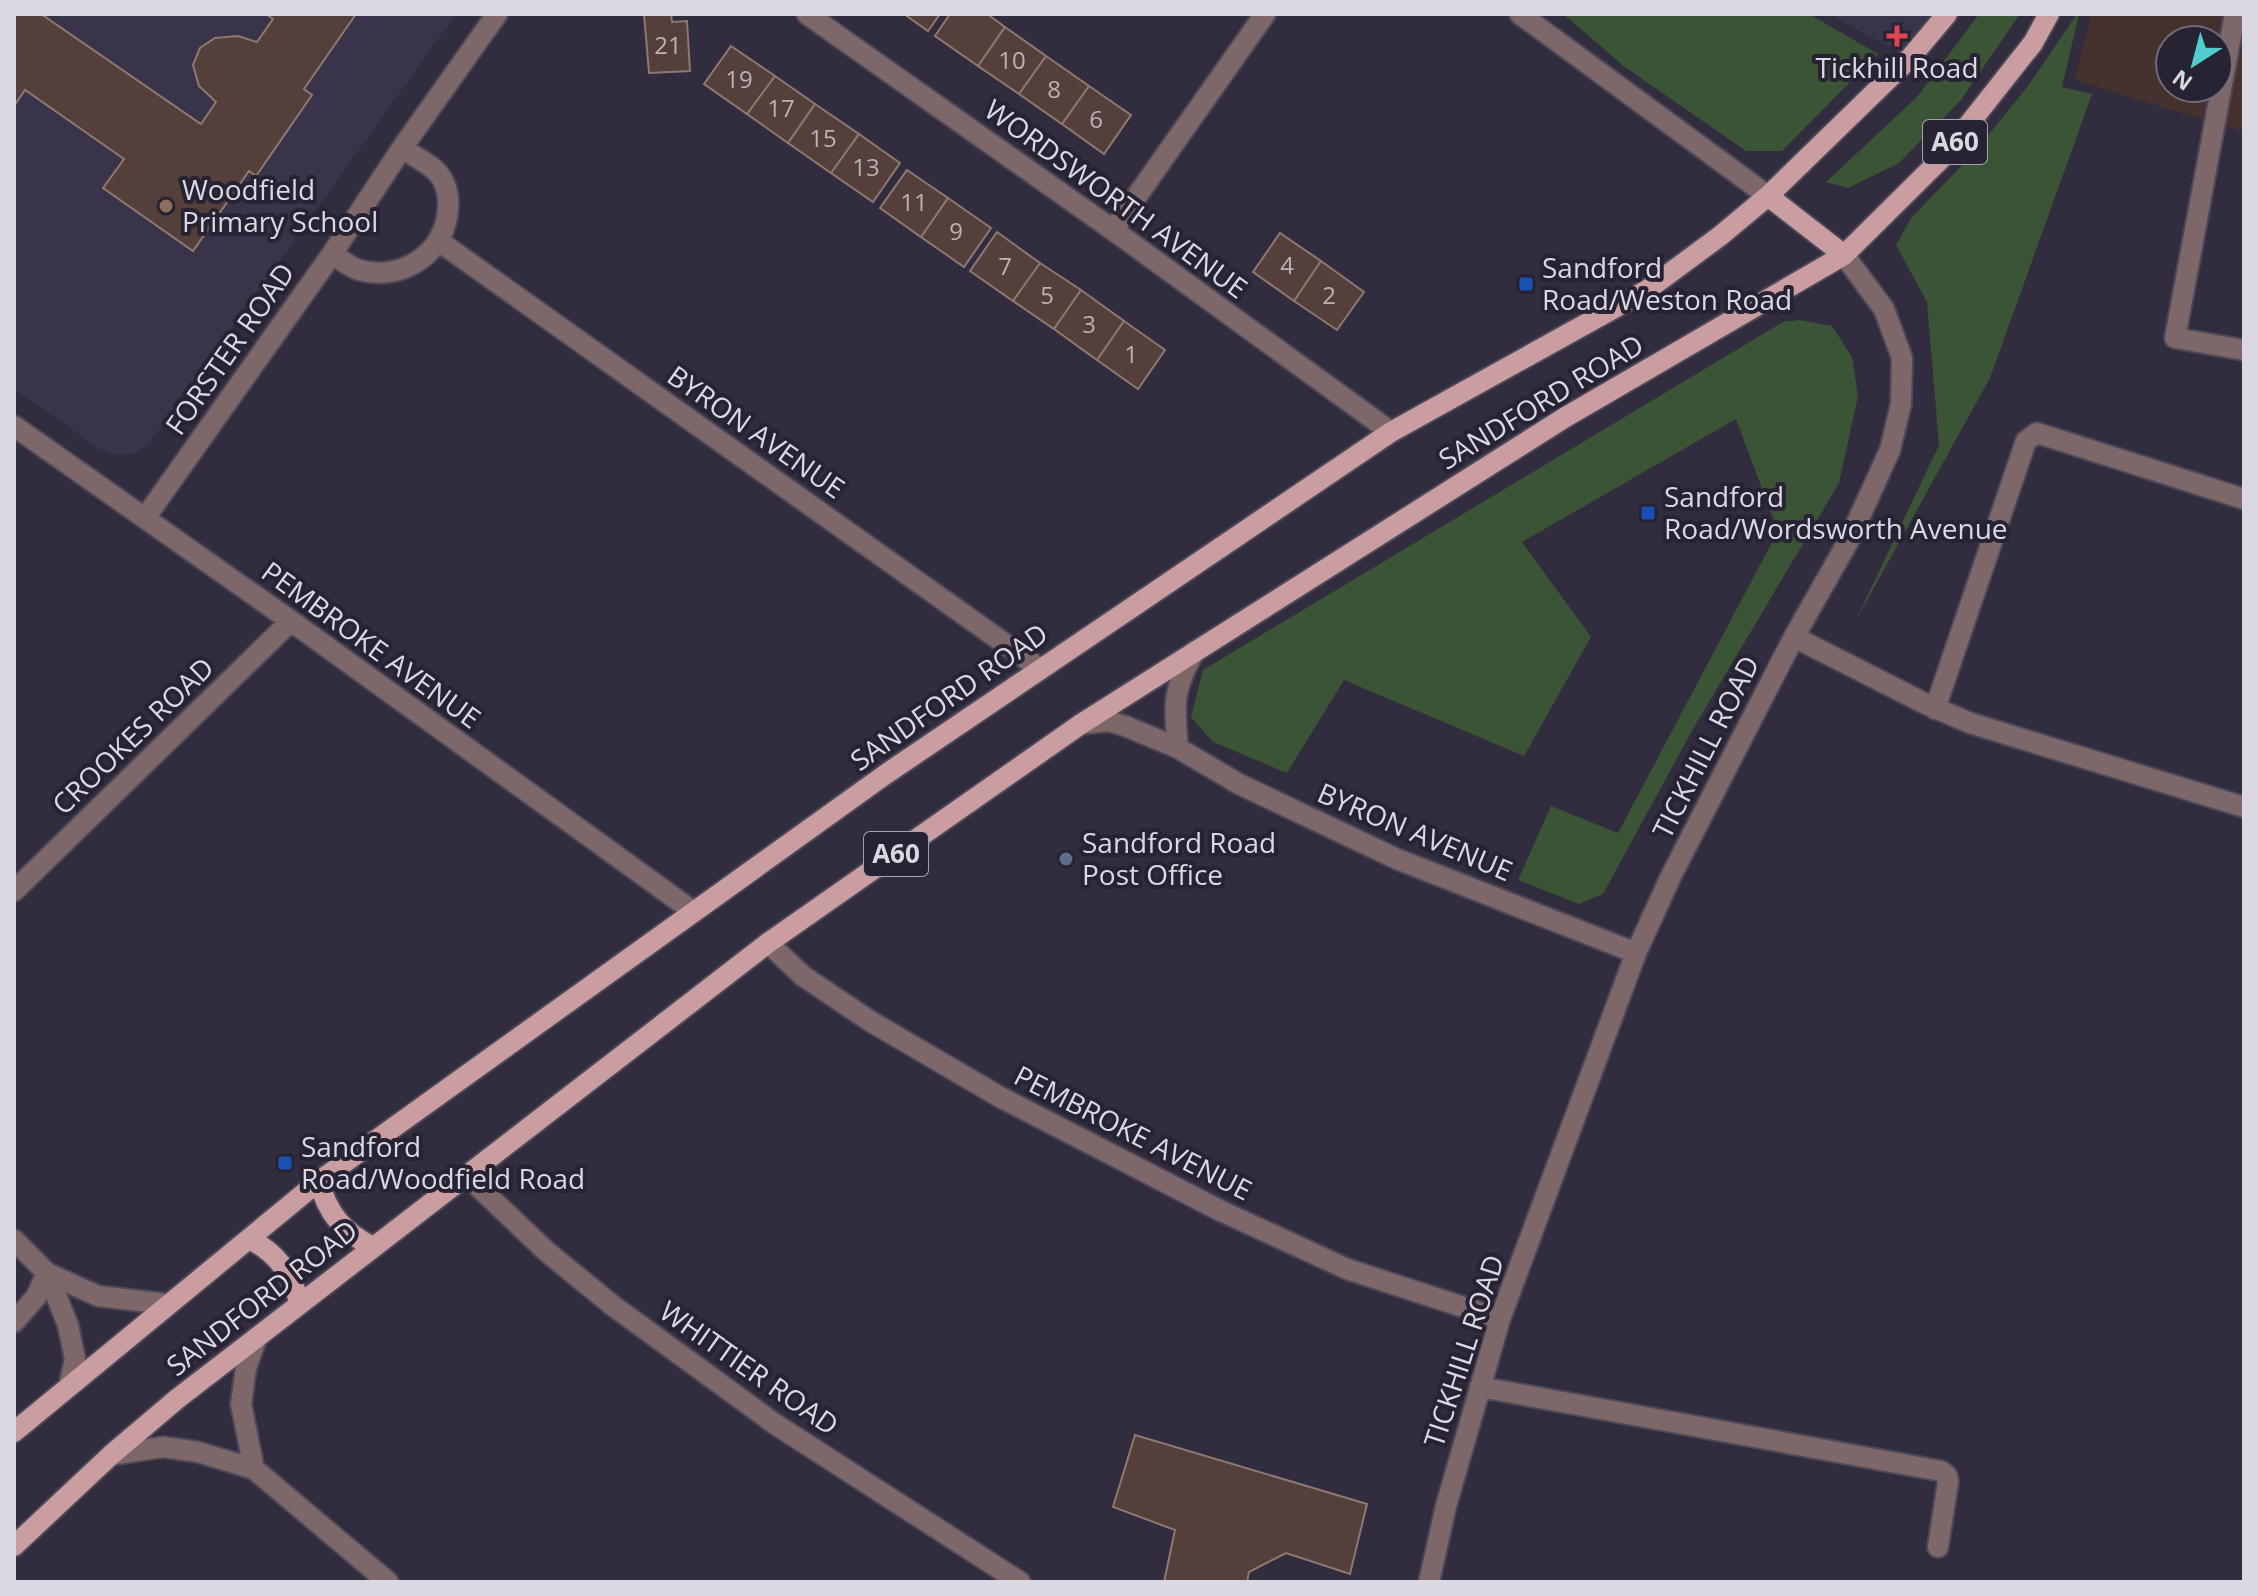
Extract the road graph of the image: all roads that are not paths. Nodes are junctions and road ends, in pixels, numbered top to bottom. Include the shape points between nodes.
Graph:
1 (497, 14) edge
2 (807, 14) edge
3 (1265, 14) edge
4 (1520, 14) edge
5 (1947, 14) edge
6 (2049, 14) edge
7 (2235, 14) edge
8 (402, 148) junction
9 (1768, 196) junction
10 (1113, 230) junction
11 (440, 242) junction
12 (332, 254) junction
13 (1844, 255) junction
14 (2244, 350) edge
15 (14, 426) edge
16 (1391, 432) junction
17 (2244, 499) edge
18 (145, 518) junction
19 (291, 621) junction
20 (1794, 637) junction
21 (1195, 651) junction
22 (1039, 668) junction
23 (1935, 709) junction
24 (1081, 724) junction
25 (1178, 748) junction
26 (2244, 807) edge
27 (14, 891) edge
28 (694, 912) junction
29 (768, 943) junction
30 (1636, 953) junction
31 (466, 1175) junction
32 (319, 1181) junction
33 (249, 1239) junction
34 (14, 1240) edge
35 (373, 1247) junction
36 (47, 1273) junction
37 (300, 1303) junction
38 (167, 1304) junction
39 (1500, 1319) junction
40 (14, 1322) edge
41 (257, 1337) junction
42 (69, 1386) junction
43 (1480, 1387) junction
44 (14, 1432) edge
45 (111, 1455) junction
46 (254, 1469) junction
47 (14, 1546) edge
48 (1938, 1547) dead end
49 (388, 1582) edge
50 (1020, 1582) edge
51 (1429, 1582) edge

1 - 8 street, FORSTER ROAD
2 - 10 street, WORDSWORTH AVENUE
3 - 10 street
4 - 9 street
5 - 9 main road, A60 via 1910,58
6 - 13 main road, A60 via 2033,43 1943,157
7 - 14 street via 2175,338
8 - 11 street via 438,174 449,194
8 - 12 street, FORSTER ROAD
9 - 13 main road
9 - 16 main road, SANDFORD ROAD / A60 via 1647,290
10 - 16 street, WORDSWORTH AVENUE
11 - 12 street via 425,257 384,271 358,270
11 - 22 street, BYRON AVENUE
12 - 18 street, FORSTER ROAD
13 - 20 street, TICKHILL ROAD via 1884,309 1902,358 1901,404 1890,450 1849,540
13 - 21 main road, SANDFORD ROAD / A60 via 1564,418
15 - 18 street, PEMBROKE AVENUE
16 - 22 main road, SANDFORD ROAD / A60
17 - 23 street via 2037,433 2026,441
18 - 19 street, PEMBROKE AVENUE
19 - 27 street, CROOKES ROAD
19 - 28 street, PEMBROKE AVENUE
20 - 23 street
20 - 30 street, TICKHILL ROAD
21 - 24 main road, SANDFORD ROAD / A60
21 - 25 street via 1181,675 1174,705
22 - 28 main road, SANDFORD ROAD / A60
23 - 26 street
24 - 25 street, BYRON AVENUE via 1108,721
24 - 29 main road, SANDFORD ROAD / A60
25 - 30 street, BYRON AVENUE via 1239,784 1397,859
28 - 32 main road, SANDFORD ROAD / A60
29 - 31 main road, SANDFORD ROAD / A60
29 - 39 street, PEMBROKE AVENUE via 803,976 870,1021 1000,1097 1193,1197 1347,1269
30 - 39 street, TICKHILL ROAD
31 - 35 main road, SANDFORD ROAD / A60
31 - 50 street, WHITTIER ROAD via 612,1305 775,1424
32 - 33 main road, SANDFORD ROAD / A60
32 - 35 main road via 335,1220
33 - 37 main road via 276,1256 292,1278
33 - 38 main road, SANDFORD ROAD / A60
34 - 36 street
35 - 37 main road, SANDFORD ROAD / A60
36 - 38 street via 98,1296
36 - 40 street via 36,1297
36 - 42 street via 75,1359
37 - 41 main road, SANDFORD ROAD / A60
38 - 42 main road, SANDFORD ROAD / A60
39 - 43 street, TICKHILL ROAD
41 - 45 main road, SANDFORD ROAD / A60
41 - 46 street via 241,1404
42 - 44 main road, SANDFORD ROAD / A60
43 - 48 street via 1941,1471 1948,1482
43 - 51 street, TICKHILL ROAD
45 - 46 street via 163,1447
45 - 47 main road, SANDFORD ROAD / A60
46 - 49 street

